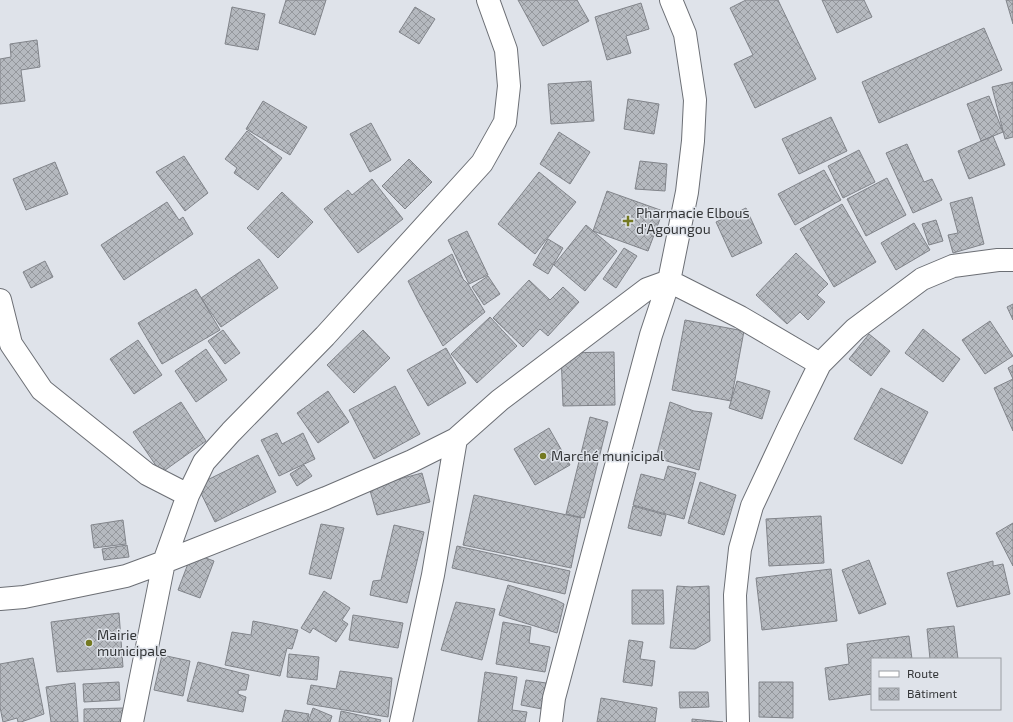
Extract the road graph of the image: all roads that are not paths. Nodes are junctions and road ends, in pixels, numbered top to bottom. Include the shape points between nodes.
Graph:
1 (488, 0) edge
2 (671, 0) edge
3 (1013, 260) edge
4 (669, 281) junction
5 (0, 300) edge
6 (820, 364) junction
7 (456, 439) junction
8 (188, 495) junction
9 (164, 562) junction
10 (0, 599) edge
11 (132, 722) edge
12 (401, 722) edge
13 (551, 722) edge
14 (738, 722) edge

1 - 8 street via 506,50 509,86 505,122 482,163 325,336 204,462
2 - 4 street via 685,34 696,100 687,192
3 - 6 street via 953,266 922,279 855,329
4 - 6 street via 740,317
4 - 7 street via 647,289 500,400
4 - 13 street via 649,343 554,698
5 - 8 street via 11,344 42,390 147,474
6 - 14 street via 752,506 740,549 735,595
7 - 9 street via 333,495
7 - 12 street via 433,575
8 - 9 street
9 - 10 street via 126,576
9 - 11 street

